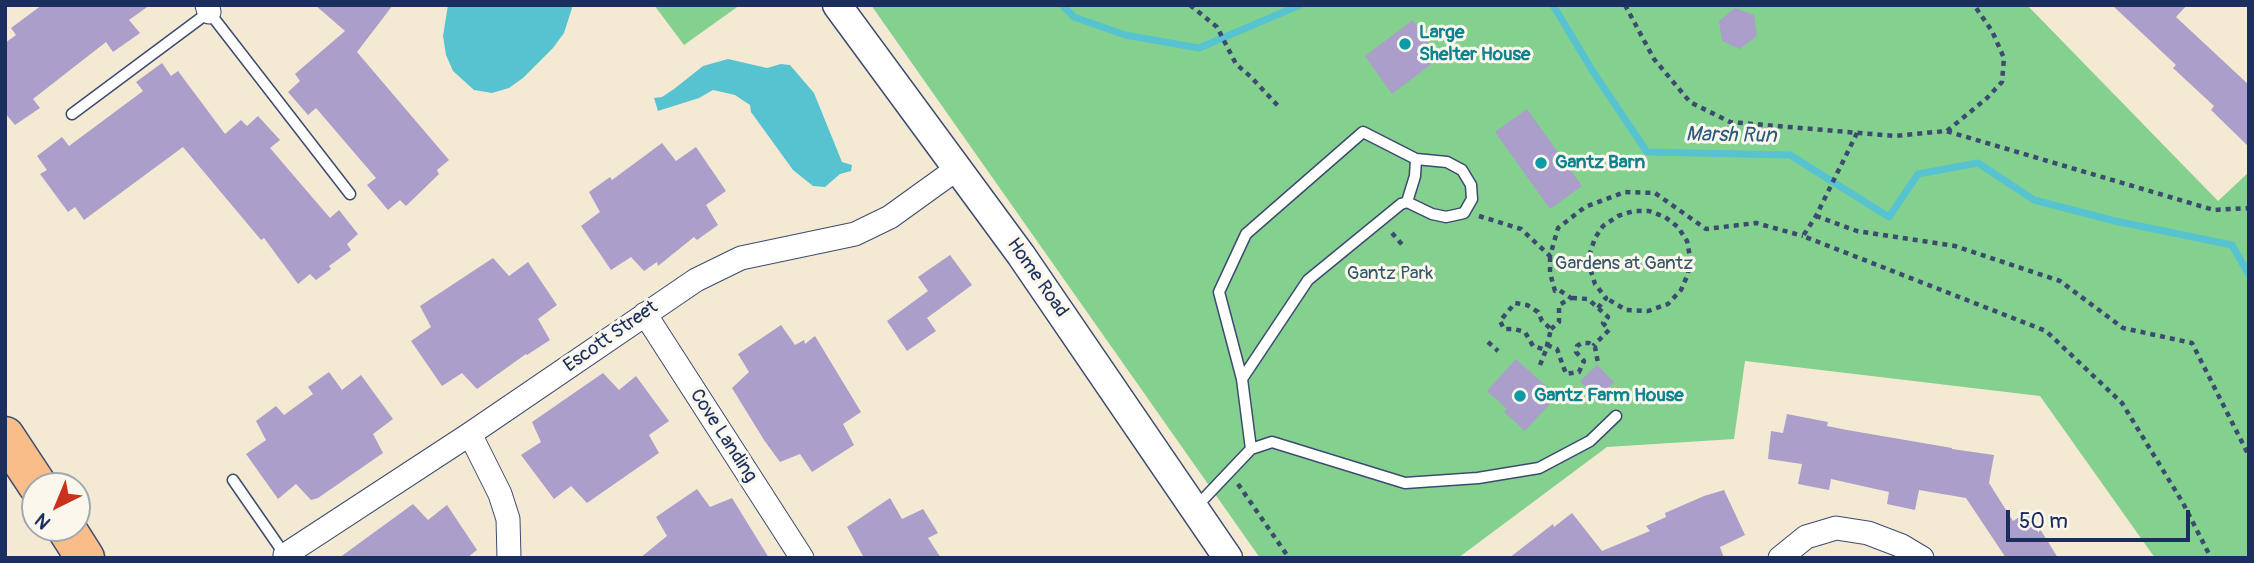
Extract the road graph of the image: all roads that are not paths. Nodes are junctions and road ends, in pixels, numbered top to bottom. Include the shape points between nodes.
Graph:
1 (837, 5) edge
2 (208, 9) edge
3 (72, 114) dead end
4 (1416, 159) junction
5 (958, 168) junction
6 (350, 194) dead end
7 (1407, 202) junction
8 (645, 314) junction
9 (1242, 379) junction
10 (1616, 416) dead end
11 (470, 434) junction
12 (5, 436) edge
13 (1251, 449) junction
14 (29, 472) edge
15 (233, 480) dead end
16 (1195, 508) junction
17 (75, 542) edge
18 (286, 557) edge
19 (85, 558) edge
20 (509, 558) edge
21 (802, 558) edge
22 (1228, 558) edge
23 (1780, 558) edge
24 (1922, 558) edge

1 - 5 street, Home Road
2 - 3 lane
2 - 6 lane
4 - 7 lane
4 - 7 lane via 1447,162 1462,170 1472,199 1464,213 1446,217
4 - 9 lane via 1363,132 1246,234 1219,292
5 - 8 street, Escott Street via 890,218 855,234 741,258 696,280
5 - 16 street, Home Road
7 - 9 lane via 1308,280
8 - 11 street, Escott Street
8 - 21 street, Cove Landing
9 - 13 lane
10 - 13 lane via 1590,442 1539,468 1478,478 1405,483 1272,442
11 - 18 street, Escott Street
11 - 20 street via 508,519
12 - 14 highway
13 - 16 lane
15 - 18 lane
16 - 22 street, Home Road
17 - 19 highway
23 - 24 street via 1806,537 1836,528 1868,533

